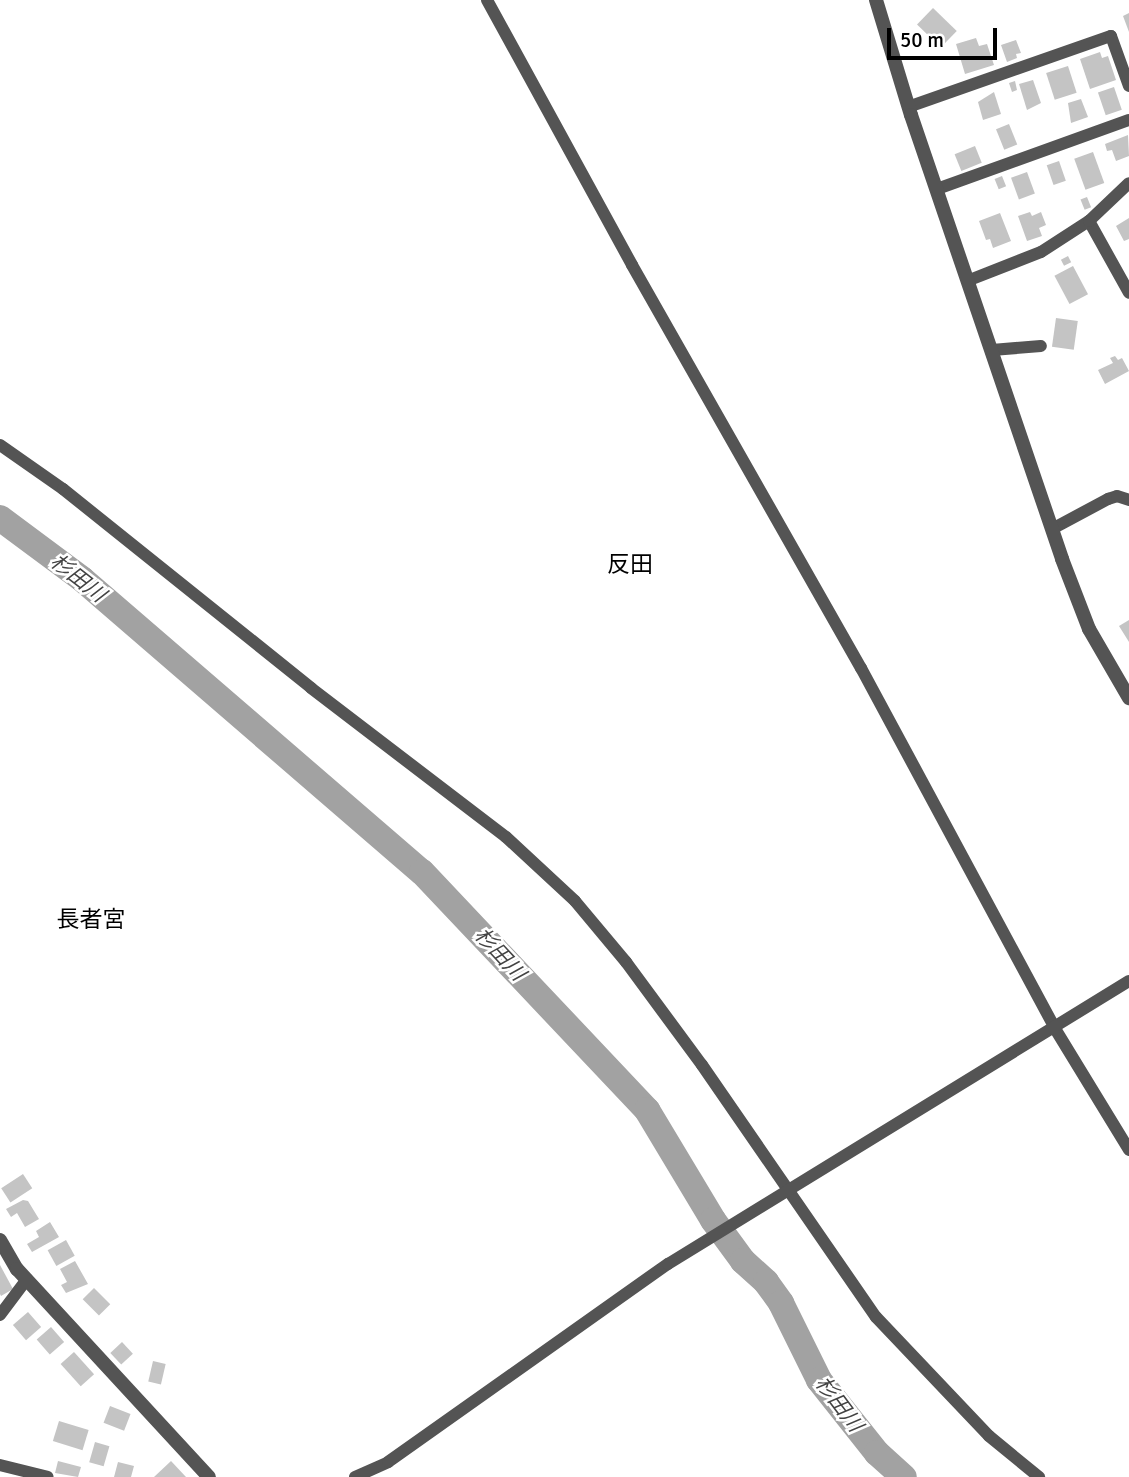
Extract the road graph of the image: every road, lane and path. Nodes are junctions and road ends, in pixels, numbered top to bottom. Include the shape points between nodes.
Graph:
1 (487, 0) edge
2 (876, 0) edge
3 (1124, 54) edge
4 (1129, 86) edge
5 (908, 107) junction
6 (1129, 120) edge
7 (1129, 183) edge
8 (936, 189) junction
9 (1089, 221) junction
10 (1123, 264) edge
11 (967, 281) junction
12 (1129, 293) edge
13 (1041, 346) dead end
14 (992, 350) junction
15 (0, 445) edge
16 (1129, 500) edge
17 (1052, 529) junction
18 (1129, 698) edge
19 (1129, 981) edge
20 (1054, 1027) junction
21 (1129, 1150) edge
22 (789, 1191) junction
23 (0, 1240) edge
24 (27, 1279) junction
25 (0, 1315) edge
26 (0, 1465) edge
27 (48, 1477) edge
28 (209, 1477) edge
29 (355, 1477) edge
30 (1039, 1477) edge

1 - 20 street via 861,668
2 - 5 street
3 - 4 street
3 - 5 street via 1111,36
5 - 8 street
6 - 8 street
7 - 9 street
8 - 11 street
9 - 10 street
9 - 11 street via 1041,252
10 - 12 street
11 - 14 street
13 - 14 street
14 - 17 street
15 - 22 street via 144,552 536,864 575,901 626,962
16 - 17 street via 1108,499
17 - 18 street via 1088,629
19 - 20 street
20 - 21 street
20 - 22 street
22 - 29 street via 668,1264 388,1462
22 - 30 street via 876,1317 989,1436
23 - 24 street
24 - 25 street
24 - 28 street
26 - 27 street

